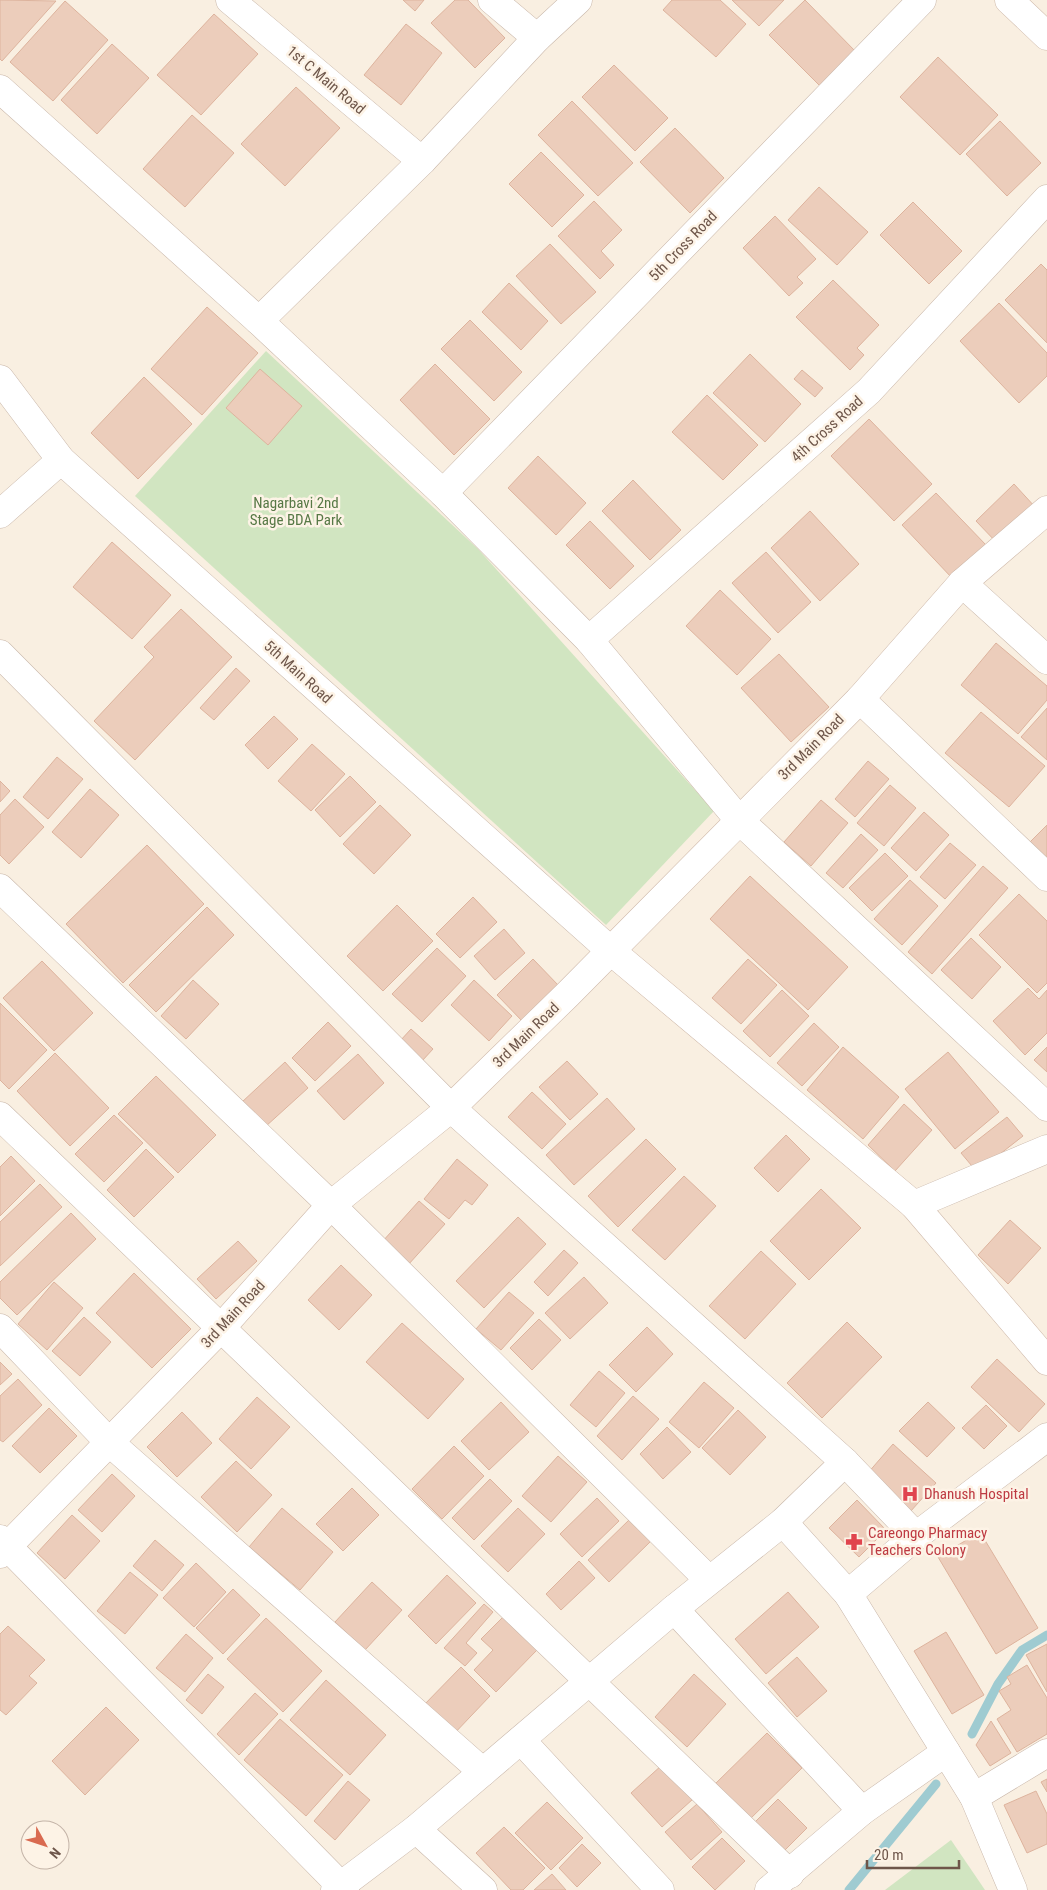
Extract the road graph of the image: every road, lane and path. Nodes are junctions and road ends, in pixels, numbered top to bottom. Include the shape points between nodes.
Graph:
1 (230, 0) edge
2 (492, 0) edge
3 (578, 0) edge
4 (922, 0) edge
5 (1009, 0) edge
6 (1047, 36) edge
7 (537, 38) junction
8 (0, 89) edge
9 (422, 161) junction
10 (1047, 199) edge
11 (259, 321) junction
12 (0, 379) edge
13 (61, 460) junction
14 (444, 493) junction
15 (1047, 510) edge
16 (0, 514) edge
17 (962, 583) junction
18 (589, 640) junction
19 (0, 654) edge
20 (1047, 660) edge
21 (860, 699) junction
22 (739, 820) junction
23 (1047, 877) edge
24 (0, 888) edge
25 (611, 951) junction
26 (1047, 1107) edge
27 (451, 1108) junction
28 (0, 1116) edge
29 (1047, 1149) edge
30 (331, 1205) junction
31 (914, 1205) junction
32 (0, 1328) edge
33 (221, 1328) junction
34 (1047, 1361) edge
35 (1047, 1437) edge
36 (109, 1442) junction
37 (845, 1462) junction
38 (783, 1522) junction
39 (916, 1536) junction
40 (2, 1547) edge
41 (709, 1580) junction
42 (848, 1594) junction
43 (674, 1609) junction
44 (589, 1680) junction
45 (521, 1740) junction
46 (946, 1752) junction
47 (1047, 1753) edge
48 (483, 1772) junction
49 (974, 1797) junction
50 (862, 1811) junction
51 (416, 1829) junction
52 (779, 1882) edge
53 (340, 1889) edge
54 (483, 1890) edge
55 (660, 1890) edge
56 (1013, 1890) edge

1 - 9 street, 1st C Main Road
2 - 7 street
3 - 7 street
4 - 14 street, 5th Cross Road
5 - 6 street
7 - 9 street
8 - 11 street
9 - 11 street
10 - 18 street, 4th Cross Road via 869,391
11 - 14 street
12 - 13 street, 5th Main Road
13 - 16 street
13 - 25 street, 5th Main Road
14 - 18 street
15 - 17 street, 3rd Main Road
17 - 20 street
17 - 21 street, 3rd Main Road
18 - 22 street
19 - 27 street
21 - 22 street, 3rd Main Road
21 - 23 street
22 - 25 street, 3rd Main Road
22 - 26 street
24 - 30 street
25 - 27 street, 3rd Main Road
25 - 31 street, 5th Main Road
27 - 30 street, 3rd Main Road
27 - 37 street
28 - 33 street
29 - 31 street
30 - 33 street, 3rd Main Road
30 - 41 street
31 - 34 street, 5th Main Road
32 - 36 street
33 - 36 street, 3rd Main Road
33 - 44 street
35 - 39 street
36 - 40 street, 3rd Main Road
36 - 48 street
37 - 38 street
37 - 39 street
38 - 41 street
38 - 42 street
39 - 42 street
40 - 53 street
41 - 43 street
42 - 46 street
43 - 44 street
43 - 50 street
44 - 45 street
44 - 52 street
45 - 48 street
45 - 55 street
46 - 49 street
46 - 50 street
47 - 49 street
48 - 51 street
49 - 56 street
50 - 52 street
51 - 53 street
51 - 54 street

